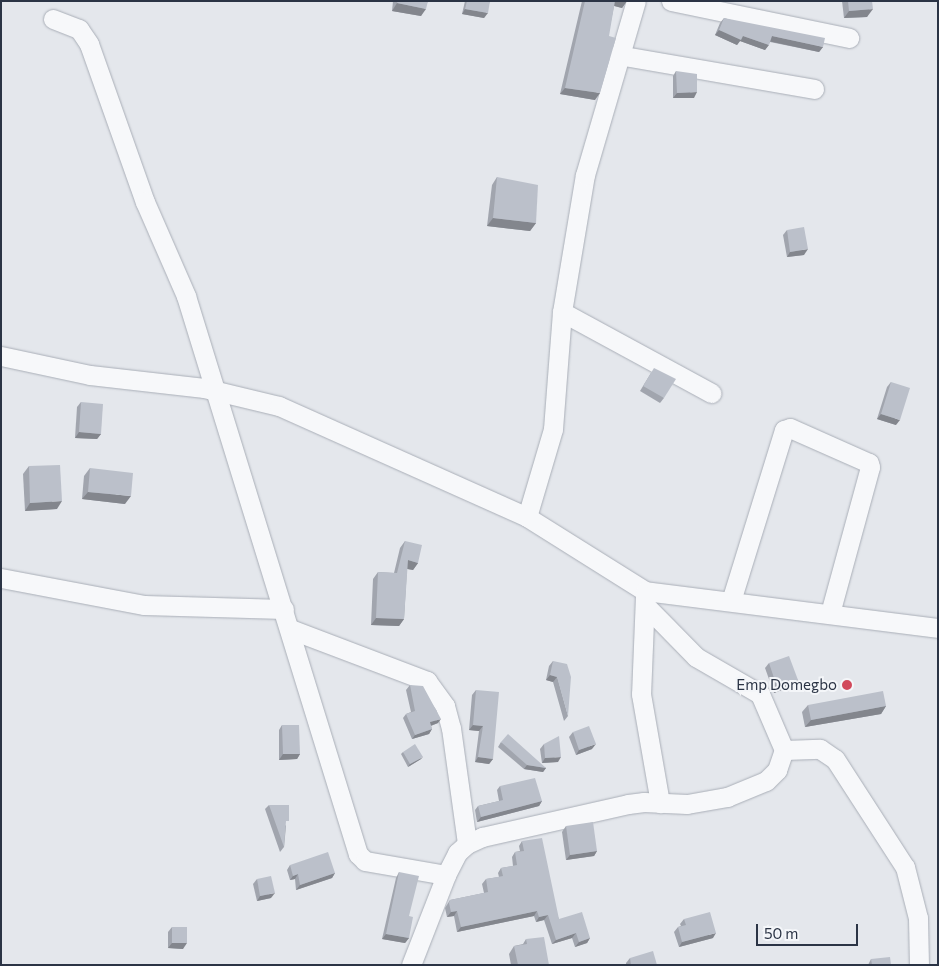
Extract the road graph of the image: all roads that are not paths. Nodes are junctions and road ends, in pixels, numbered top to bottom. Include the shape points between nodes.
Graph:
1 (636, 1) edge
2 (671, 1) edge
3 (53, 20) dead end
4 (849, 38) dead end
5 (618, 55) junction
6 (814, 90) dead end
7 (562, 312) junction
8 (1, 356) edge
9 (215, 390) junction
10 (711, 393) dead end
11 (526, 516) junction
12 (1, 578) edge
13 (645, 598) junction
14 (731, 601) junction
15 (284, 609) junction
16 (830, 613) junction
17 (938, 628) edge
18 (290, 629) junction
19 (784, 750) junction
20 (660, 803) junction
21 (467, 844) junction
22 (446, 875) junction
23 (410, 965) edge
24 (919, 965) edge

1 - 5 street
2 - 4 street
3 - 9 street via 79,29 89,44 145,202 186,296
5 - 6 street
5 - 7 street via 585,175
7 - 10 street
7 - 11 street via 553,429
8 - 9 street via 90,375
9 - 11 street via 279,406
9 - 15 street
11 - 13 street
12 - 15 street via 144,604
13 - 14 street
13 - 19 street via 696,656 760,694
13 - 20 street via 641,694
14 - 16 street
14 - 16 street via 784,430 790,428 869,463 870,467
15 - 18 street
16 - 17 street
18 - 21 street via 427,681 445,706 451,728
18 - 22 street via 358,854 364,861
19 - 20 street via 777,770 766,781 727,797 687,804
19 - 24 street via 820,749 835,759 905,867 918,918
20 - 21 street via 628,804 482,837
21 - 22 street via 457,853
22 - 23 street

